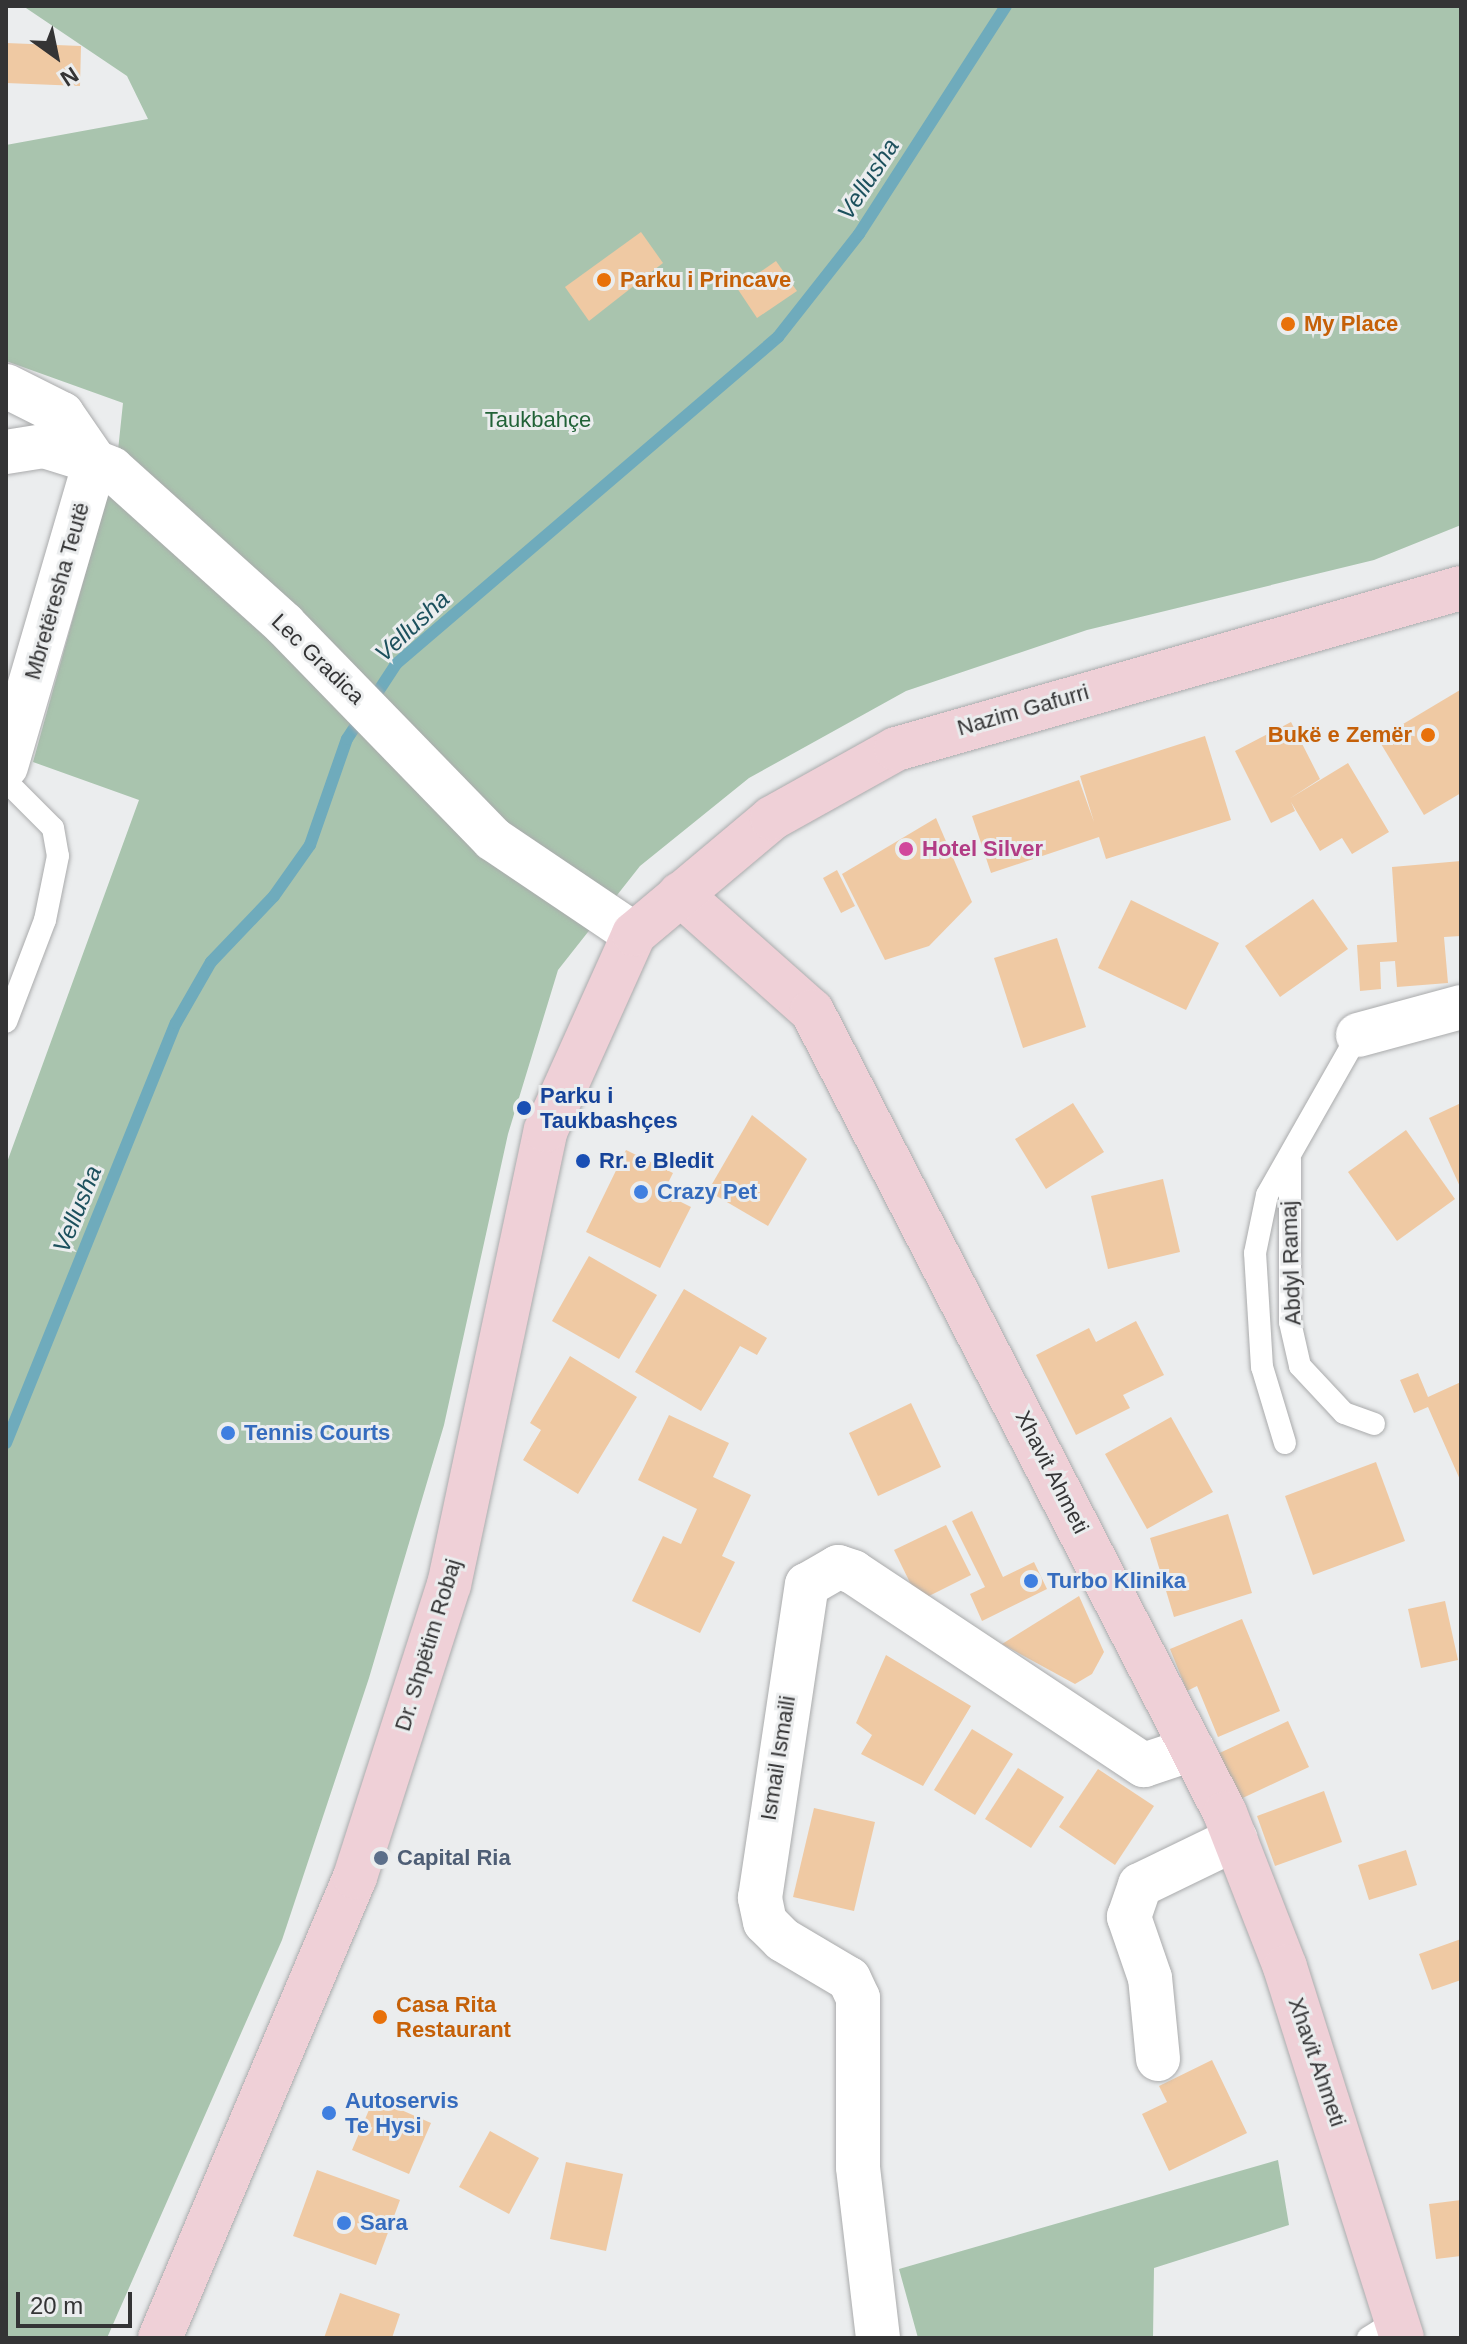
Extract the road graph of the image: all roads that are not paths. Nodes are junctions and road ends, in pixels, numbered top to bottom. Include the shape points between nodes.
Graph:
1 (6, 386) edge
2 (6, 452) edge
3 (95, 462) junction
4 (1461, 588) edge
5 (6, 766) edge
6 (6, 781) edge
7 (680, 894) junction
8 (634, 934) junction
9 (1461, 1007) edge
10 (6, 1022) edge
11 (1358, 1035) joint
12 (1290, 1159) junction
13 (1374, 1424) dead end
14 (1285, 1443) dead end
15 (1192, 1749) junction
16 (1235, 1839) junction
17 (1158, 2059) dead end
18 (1389, 2332) edge
19 (160, 2338) edge
20 (878, 2338) edge

1 - 3 street, Lec Gradica via 47,401
2 - 3 street via 44,446
3 - 5 street, Mbretëresha Teutë
3 - 8 street, Lec Gradica via 112,469 339,681 493,839
4 - 7 street, Nazim Gafurri via 896,749 772,818
6 - 10 lane via 53,828 58,856 45,920
7 - 8 street, Nazim Gafurri
7 - 15 street, Xhavit Ahmeti via 812,1011
8 - 19 street, Dr. Shpëtim Robaj via 546,1130 449,1585 355,1877
9 - 11 street, Abdyl Ramaj
11 - 12 lane, Abdyl Ramaj
12 - 13 lane, Abdyl Ramaj via 1290,1322 1300,1366 1344,1413
12 - 14 lane, Abdyl Ramaj via 1267,1195 1254,1313
15 - 16 street, Xhavit Ahmeti
15 - 20 street, Ismail Ismaili via 1144,1765 853,1572 838,1567 807,1585 760,1898 765,1922 783,1940 849,1979 858,1998 858,2167
16 - 17 street via 1140,1885 1129,1917 1150,1978
16 - 18 street, Xhavit Ahmeti via 1290,1980

